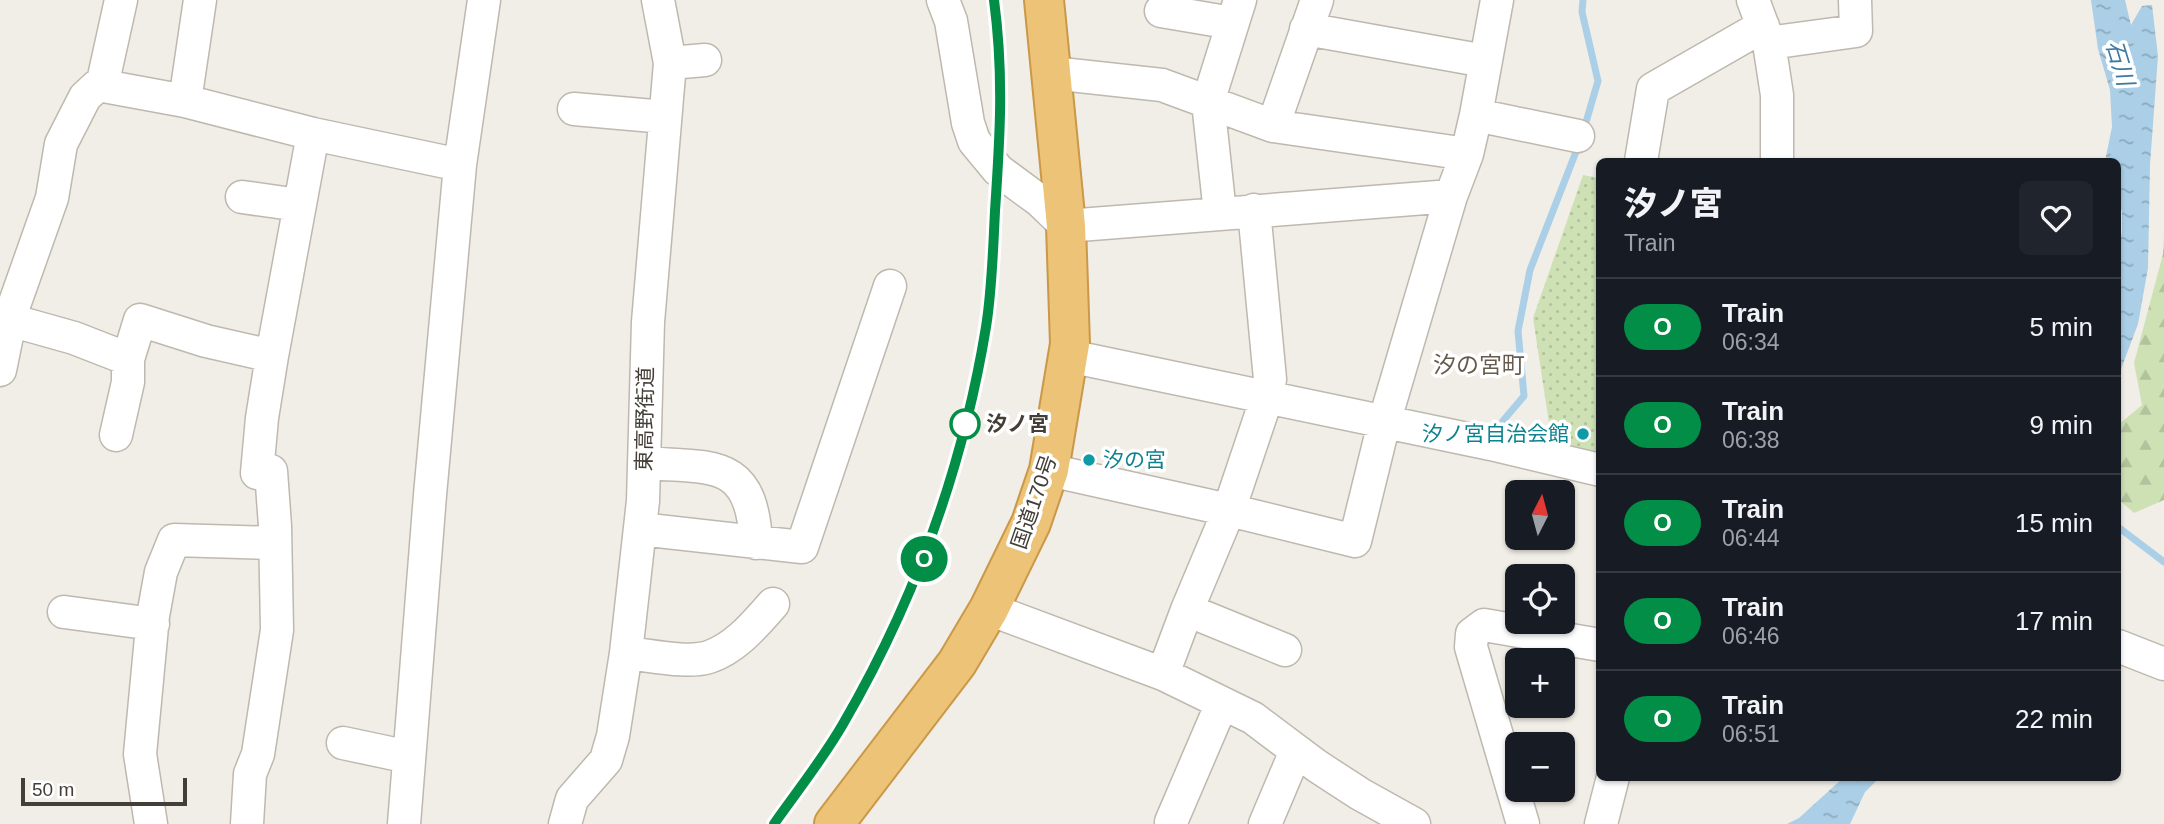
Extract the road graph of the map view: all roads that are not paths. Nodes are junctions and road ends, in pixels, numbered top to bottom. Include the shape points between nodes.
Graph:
1 (121, 0) edge
2 (200, 0) edge
3 (484, 0) edge
4 (658, 0) edge
5 (943, 0) edge
6 (1044, 0) edge
7 (1317, 0) edge
8 (1497, 0) edge
9 (1855, 0) edge
10 (1161, 11) dead end
11 (1236, 12) edge
12 (1762, 23) edge
13 (1306, 29) junction
14 (705, 60) dead end
15 (1485, 61) junction
16 (670, 63) junction
17 (1052, 73) junction
18 (102, 86) junction
19 (185, 101) junction
20 (1208, 102) junction
21 (575, 109) dead end
22 (1476, 115) junction
23 (665, 117) junction
24 (1273, 126) junction
25 (313, 134) junction
26 (1578, 136) dead end
27 (1467, 154) junction
28 (1641, 158) edge
29 (1777, 158) edge
30 (460, 165) junction
31 (242, 197) dead end
32 (1451, 197) junction
33 (299, 205) junction
34 (1254, 210) junction
35 (1220, 213) junction
36 (1066, 226) junction
37 (890, 286) dead end
38 (4, 345) edge
39 (272, 356) junction
40 (1069, 356) junction
41 (128, 359) junction
42 (1267, 397) junction
43 (1384, 423) junction
44 (116, 435) dead end
45 (644, 463) junction
46 (1596, 469) edge
47 (1049, 470) junction
48 (1229, 510) junction
49 (640, 529) junction
50 (275, 543) junction
51 (756, 543) junction
52 (773, 604) dead end
53 (989, 609) junction
54 (1187, 610) junction
55 (64, 612) dead end
56 (153, 624) junction
57 (1596, 644) edge
58 (2121, 647) edge
59 (1285, 650) dead end
60 (626, 653) junction
61 (2164, 664) edge
62 (1163, 674) junction
63 (1222, 703) junction
64 (343, 743) dead end
65 (1296, 751) junction
66 (409, 757) junction
67 (1612, 781) edge
68 (1171, 822) dead end
69 (1251, 823) edge
70 (151, 824) edge
71 (247, 824) edge
72 (404, 824) edge
73 (565, 824) edge
74 (834, 824) edge
75 (1414, 824) edge
76 (1523, 824) edge
77 (1601, 824) edge

1 - 18 street
2 - 19 street
3 - 30 street
4 - 16 street, 東高野街道
5 - 36 street via 974,141 998,170
6 - 17 highway, 国道170号
7 - 13 street
8 - 15 street
9 - 12 street via 1856,31
10 - 11 street
11 - 20 street
12 - 28 street via 1653,89
12 - 29 street via 1777,94
13 - 15 street
13 - 24 street
14 - 16 street
15 - 22 street
16 - 23 street, 東高野街道
17 - 20 street via 1162,85
17 - 36 highway, 国道170号
18 - 19 street
18 - 38 street via 85,97 61,144 52,198
19 - 25 street
20 - 24 street
20 - 35 street
21 - 23 street
22 - 26 street
22 - 27 street
23 - 45 street, 東高野街道 via 648,321
24 - 27 street
25 - 30 street
25 - 33 street
27 - 32 street
30 - 66 street
31 - 33 street
32 - 34 street
32 - 43 street
33 - 39 street
34 - 35 street
34 - 42 street via 1270,379
35 - 36 street
36 - 40 highway, 国道170号
37 - 51 street via 802,547
38 - 41 street via 74,338
39 - 41 street via 139,320
39 - 50 street via 256,462 264,472
40 - 42 street
40 - 47 highway, 国道170号
41 - 44 street via 128,382
42 - 43 street
42 - 48 street
43 - 46 street
43 - 48 street via 1355,541
45 - 49 street, 東高野街道
45 - 51 street via 701,467 733,478 750,499
47 - 48 street
47 - 53 highway, 国道170号 via 1031,523
48 - 54 street
49 - 51 street
49 - 60 street, 東高野街道
50 - 56 street via 174,540 161,572
50 - 71 street via 277,630 258,754 250,774
52 - 60 street via 746,633 709,657
53 - 62 street
53 - 74 highway, 国道170号 via 957,663
54 - 59 street
54 - 62 street
55 - 56 street
56 - 70 street via 140,754
57 - 76 street via 1484,625 1472,634 1471,648
58 - 61 street
60 - 73 street, 東高野街道 via 606,760 572,799
62 - 63 street
63 - 65 street via 1253,718
63 - 68 street via 1178,774
64 - 66 street
65 - 69 street
65 - 75 street
66 - 72 street
67 - 77 street

